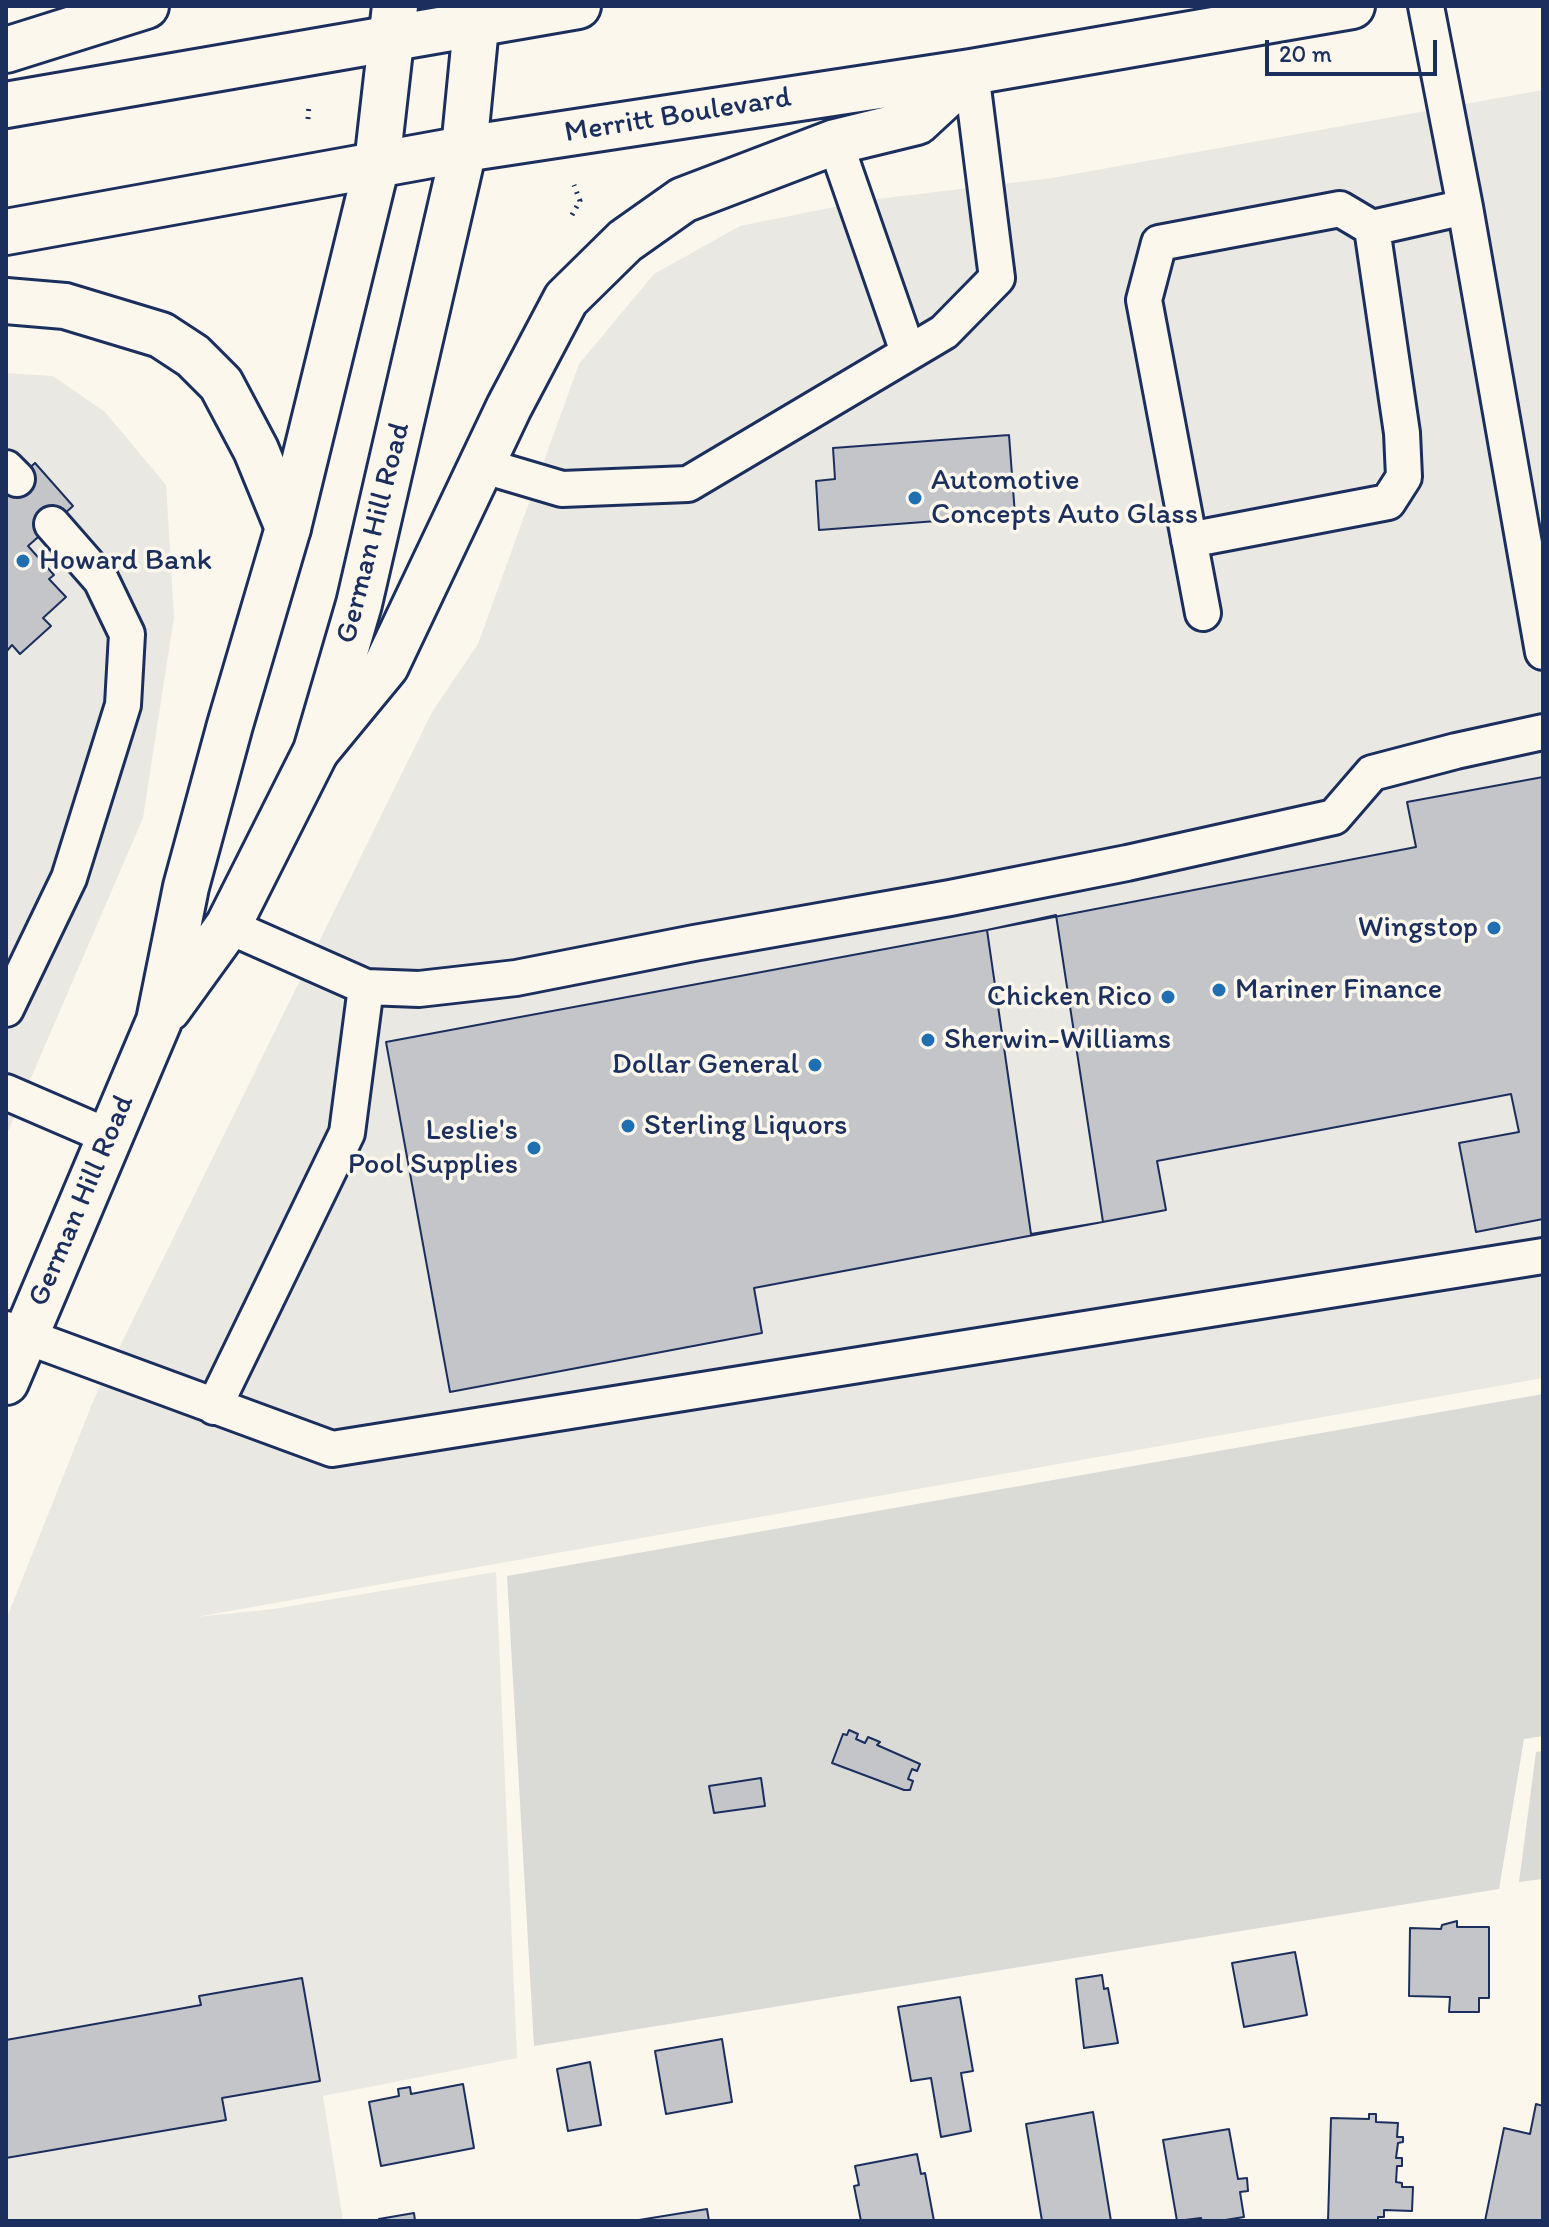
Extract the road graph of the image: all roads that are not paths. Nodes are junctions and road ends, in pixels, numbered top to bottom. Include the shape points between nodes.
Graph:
1 (146, 6) edge
2 (578, 6) edge
3 (1352, 6) edge
4 (1426, 6) edge
5 (478, 14) edge
6 (394, 22) edge
7 (6, 50) edge
8 (971, 72) junction
9 (6, 105) edge
10 (835, 142) junction
11 (464, 149) junction
12 (377, 164) junction
13 (1465, 207) junction
14 (1372, 228) junction
15 (6, 232) edge
16 (6, 301) edge
17 (908, 352) junction
18 (481, 465) junction
19 (52, 524) dead end
20 (288, 528) junction
21 (1189, 540) junction
22 (1203, 613) dead end
23 (1543, 652) edge
24 (1543, 732) edge
25 (316, 751) junction
26 (228, 926) junction
27 (366, 987) junction
28 (6, 1009) edge
29 (159, 1021) junction
30 (6, 1092) edge
31 (110, 1137) junction
32 (1543, 1256) edge
33 (16, 1333) edge
34 (6, 1382) edge
35 (214, 1407) junction

1 - 7 main road
2 - 5 main road
3 - 8 main road, Merritt Boulevard
4 - 13 lane
5 - 6 main road
5 - 11 main road, German Hill Road
6 - 9 main road
6 - 12 main road, German Hill Road
8 - 10 main road via 917,122
8 - 11 main road, Merritt Boulevard
8 - 17 lane via 997,278 944,332
10 - 17 lane
10 - 18 main road via 683,200 625,241 566,299
11 - 12 main road, Merritt Boulevard
11 - 25 main road, German Hill Road via 359,604
12 - 15 main road, Merritt Boulevard
12 - 20 main road, German Hill Road
13 - 14 lane
13 - 23 lane
14 - 21 lane via 1404,477 1388,502
14 - 21 lane via 1340,209 1159,243 1144,300
16 - 20 main road via 65,306 161,335 193,356 221,384
17 - 18 lane via 688,484 562,489
18 - 25 main road via 386,666
19 - 28 lane via 101,580 127,634 123,705 69,878
20 - 29 main road, German Hill Road via 186,887
21 - 22 lane
24 - 27 lane via 1372,773 1334,817 1127,863 516,978 419,989
25 - 26 main road, German Hill Road
26 - 27 lane
26 - 29 main road, German Hill Road
27 - 35 lane via 347,1133
29 - 31 main road, German Hill Road
30 - 31 lane
31 - 33 main road, German Hill Road
32 - 35 lane via 332,1449
33 - 34 main road, German Hill Road
33 - 35 lane

